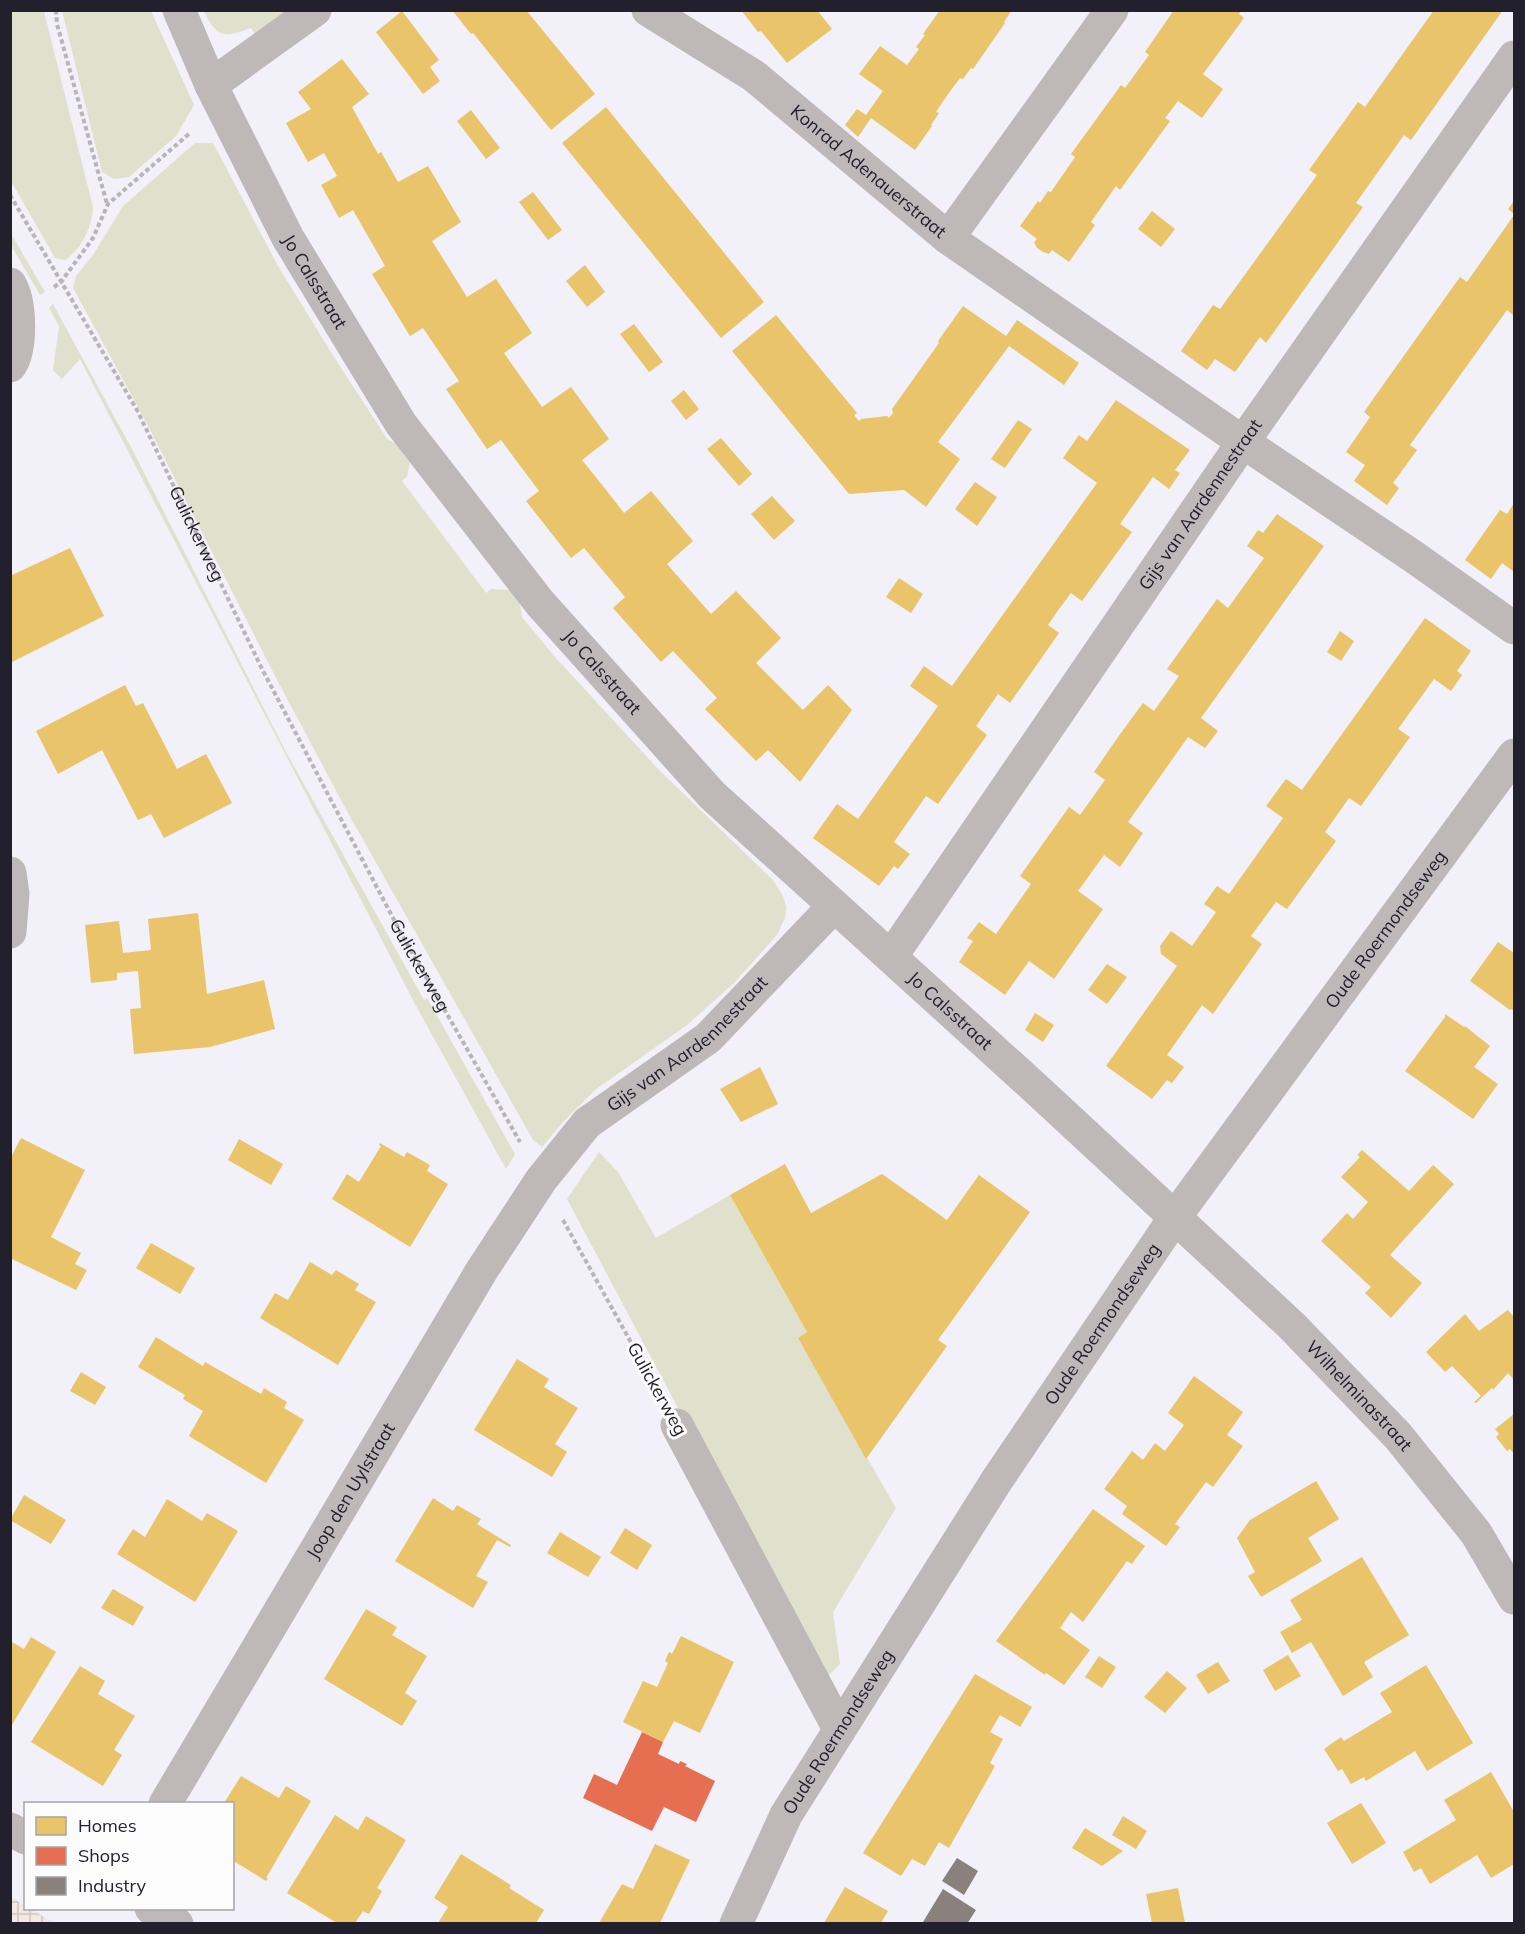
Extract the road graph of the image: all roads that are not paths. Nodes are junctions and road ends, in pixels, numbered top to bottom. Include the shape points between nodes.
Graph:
1 (179, 10) edge
2 (315, 10) edge
3 (648, 10) edge
4 (1112, 10) edge
5 (1515, 57) edge
6 (216, 95) junction
7 (948, 238) junction
8 (10, 284) edge
9 (10, 366) edge
10 (1243, 442) junction
11 (1515, 628) edge
12 (1515, 756) edge
13 (10, 873) edge
14 (834, 906) junction
15 (10, 932) edge
16 (891, 957) junction
17 (541, 1180) joint
18 (1175, 1217) junction
19 (677, 1425) road end
20 (1515, 1598) edge
21 (839, 1729) junction
22 (166, 1802) edge
23 (10, 1829) edge
24 (24, 1837) edge
25 (154, 1910) edge
26 (177, 1923) edge
27 (736, 1923) edge

1 - 6 street, Jo Calsstraat
2 - 6 street
3 - 7 street, Konrad Adenauerstraat via 754,76
4 - 7 street, Konrad Adenauerstraat
5 - 10 street, Gijs van Aardennestraat
6 - 14 street, Jo Calsstraat via 288,238 400,424 540,603 712,795
7 - 10 street
8 - 9 street via 19,316 15,359
10 - 11 street
10 - 16 street, Gijs van Aardennestraat
12 - 18 street, Oude Roermondseweg
13 - 15 street
14 - 16 street, Jo Calsstraat
14 - 17 street, Gijs van Aardennestraat via 708,1038 587,1123
16 - 18 street, Jo Calsstraat
17 - 22 street, Joop den Uylstraat via 482,1270
18 - 20 street, Wilhelminastraat via 1292,1326 1398,1436 1476,1533
18 - 21 street, Oude Roermondseweg via 997,1480
19 - 21 street, Gulickerweg
21 - 27 street, Oude Roermondseweg via 786,1815
23 - 24 street
25 - 26 street

